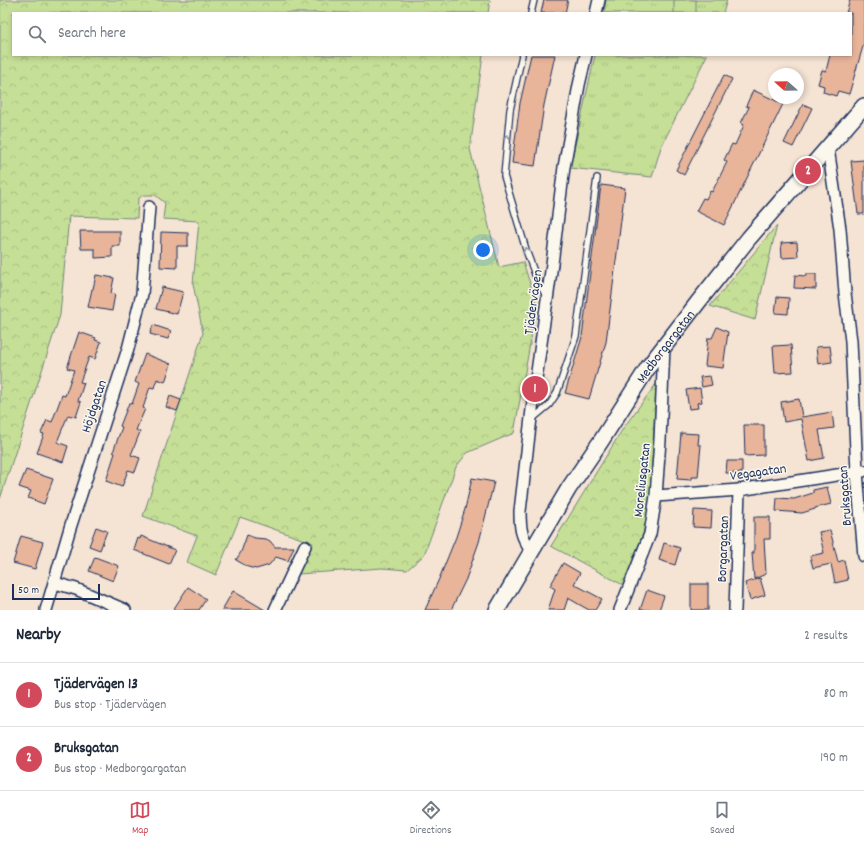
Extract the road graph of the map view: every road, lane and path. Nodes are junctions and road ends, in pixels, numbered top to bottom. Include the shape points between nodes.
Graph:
1 (534, 0) edge
2 (599, 0) edge
3 (531, 12) edge
4 (596, 12) edge
5 (522, 56) edge
6 (586, 56) edge
7 (864, 106) edge
8 (828, 148) junction
9 (597, 178) dead end
10 (149, 207) dead end
11 (547, 298) junction
12 (664, 347) junction
13 (531, 421) junction
14 (861, 471) edge
15 (739, 490) junction
16 (656, 496) junction
17 (305, 546) dead end
18 (531, 551) junction
19 (864, 556) edge
20 (55, 583) junction
21 (46, 610) edge
22 (125, 610) edge
23 (275, 610) edge
24 (497, 610) edge
25 (620, 610) edge
26 (735, 610) edge

1 - 3 lane
2 - 4 street
11 -> 5 lane via 527,253 504,176 510,110
6 - 11 street, Tjädervägen via 564,167
7 - 8 street, Medborgargatan
8 - 12 street, Medborgargatan via 749,238
8 - 14 street, Bruksgatan via 840,229
9 - 13 lane via 576,336 556,393 548,405
10 - 20 street, Höjdgatan via 143,287 128,349 70,528
11 - 13 street, Tjädervägen
12 - 16 street, Moreliusgatan
12 - 18 street, Medborgargatan via 569,488
13 - 18 street, Tjädervägen via 520,526 521,535
14 - 15 street, Vegagatan
14 - 19 street, Bruksgatan
15 - 16 street, Vegagatan
15 - 26 street, Borgargatan
16 - 25 street, Moreliusgatan via 650,534
17 - 23 street
18 - 24 street, Medborgargatan
20 - 21 street, Höjdgatan
20 - 22 street

